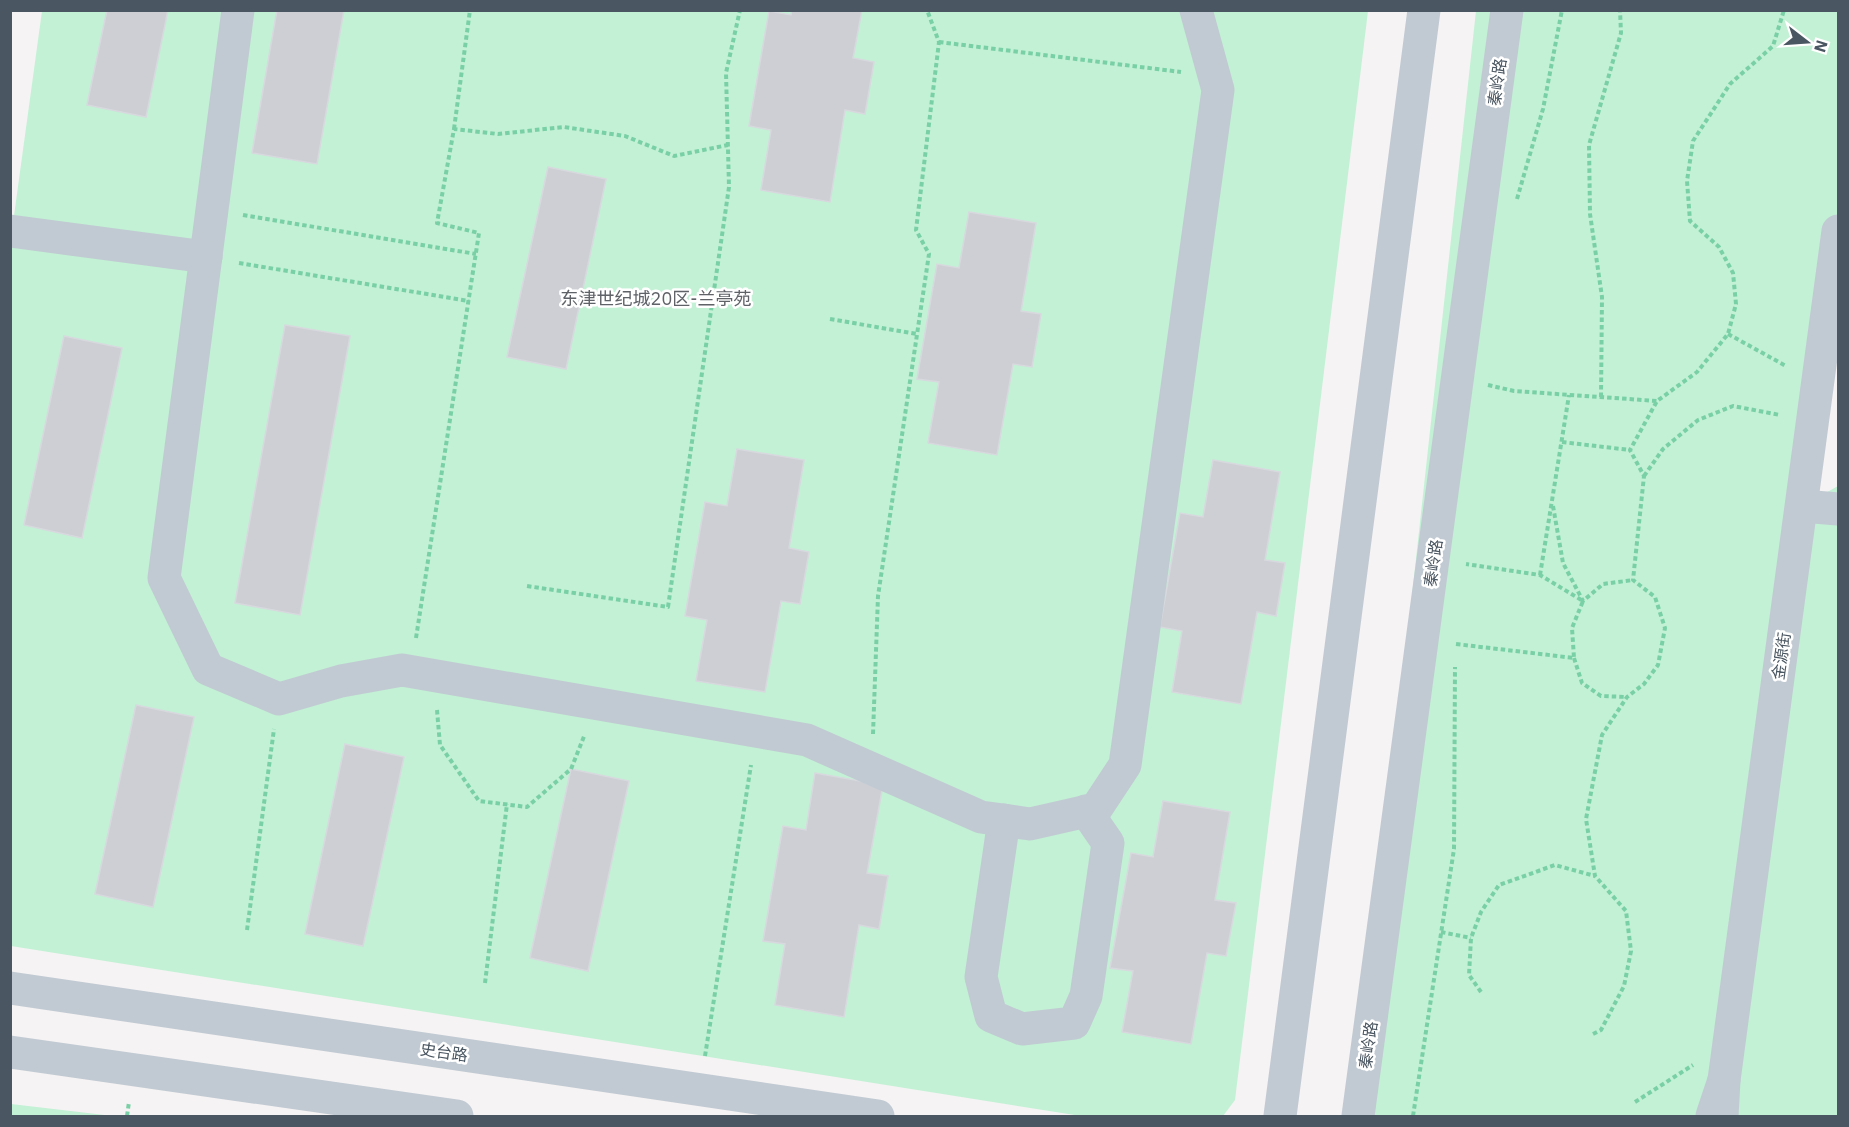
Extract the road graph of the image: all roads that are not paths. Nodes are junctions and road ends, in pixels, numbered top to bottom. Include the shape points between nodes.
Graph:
1 (238, 10) edge
2 (1196, 10) edge
3 (1424, 10) edge
4 (1507, 10) edge
5 (10, 231) edge
6 (1839, 231) edge
7 (206, 257) junction
8 (1802, 506) junction
9 (1839, 509) edge
10 (1086, 811) junction
11 (1004, 820) junction
12 (10, 988) edge
13 (10, 1052) edge
14 (1724, 1080) junction
15 (419, 1114) edge
16 (457, 1116) edge
17 (878, 1116) edge
18 (1280, 1116) edge
19 (1358, 1116) edge
20 (1712, 1116) edge
21 (1722, 1116) edge

1 - 7 street
2 - 10 street via 1218,90 1125,765 1096,809
3 - 18 street
4 - 19 street, 秦岭路
5 - 7 street
6 - 8 street, 金源街
7 - 11 street via 164,578 208,669 279,699 341,681 402,670 807,740 981,817
8 - 9 street
8 - 14 street, 金源街
10 - 11 street via 1030,824
10 - 11 street via 1108,843 1086,996 1074,1023 1022,1029 991,1016 981,977
12 - 17 street, 史台路
13 - 15 street
14 - 20 street
14 - 21 street
15 - 16 street

